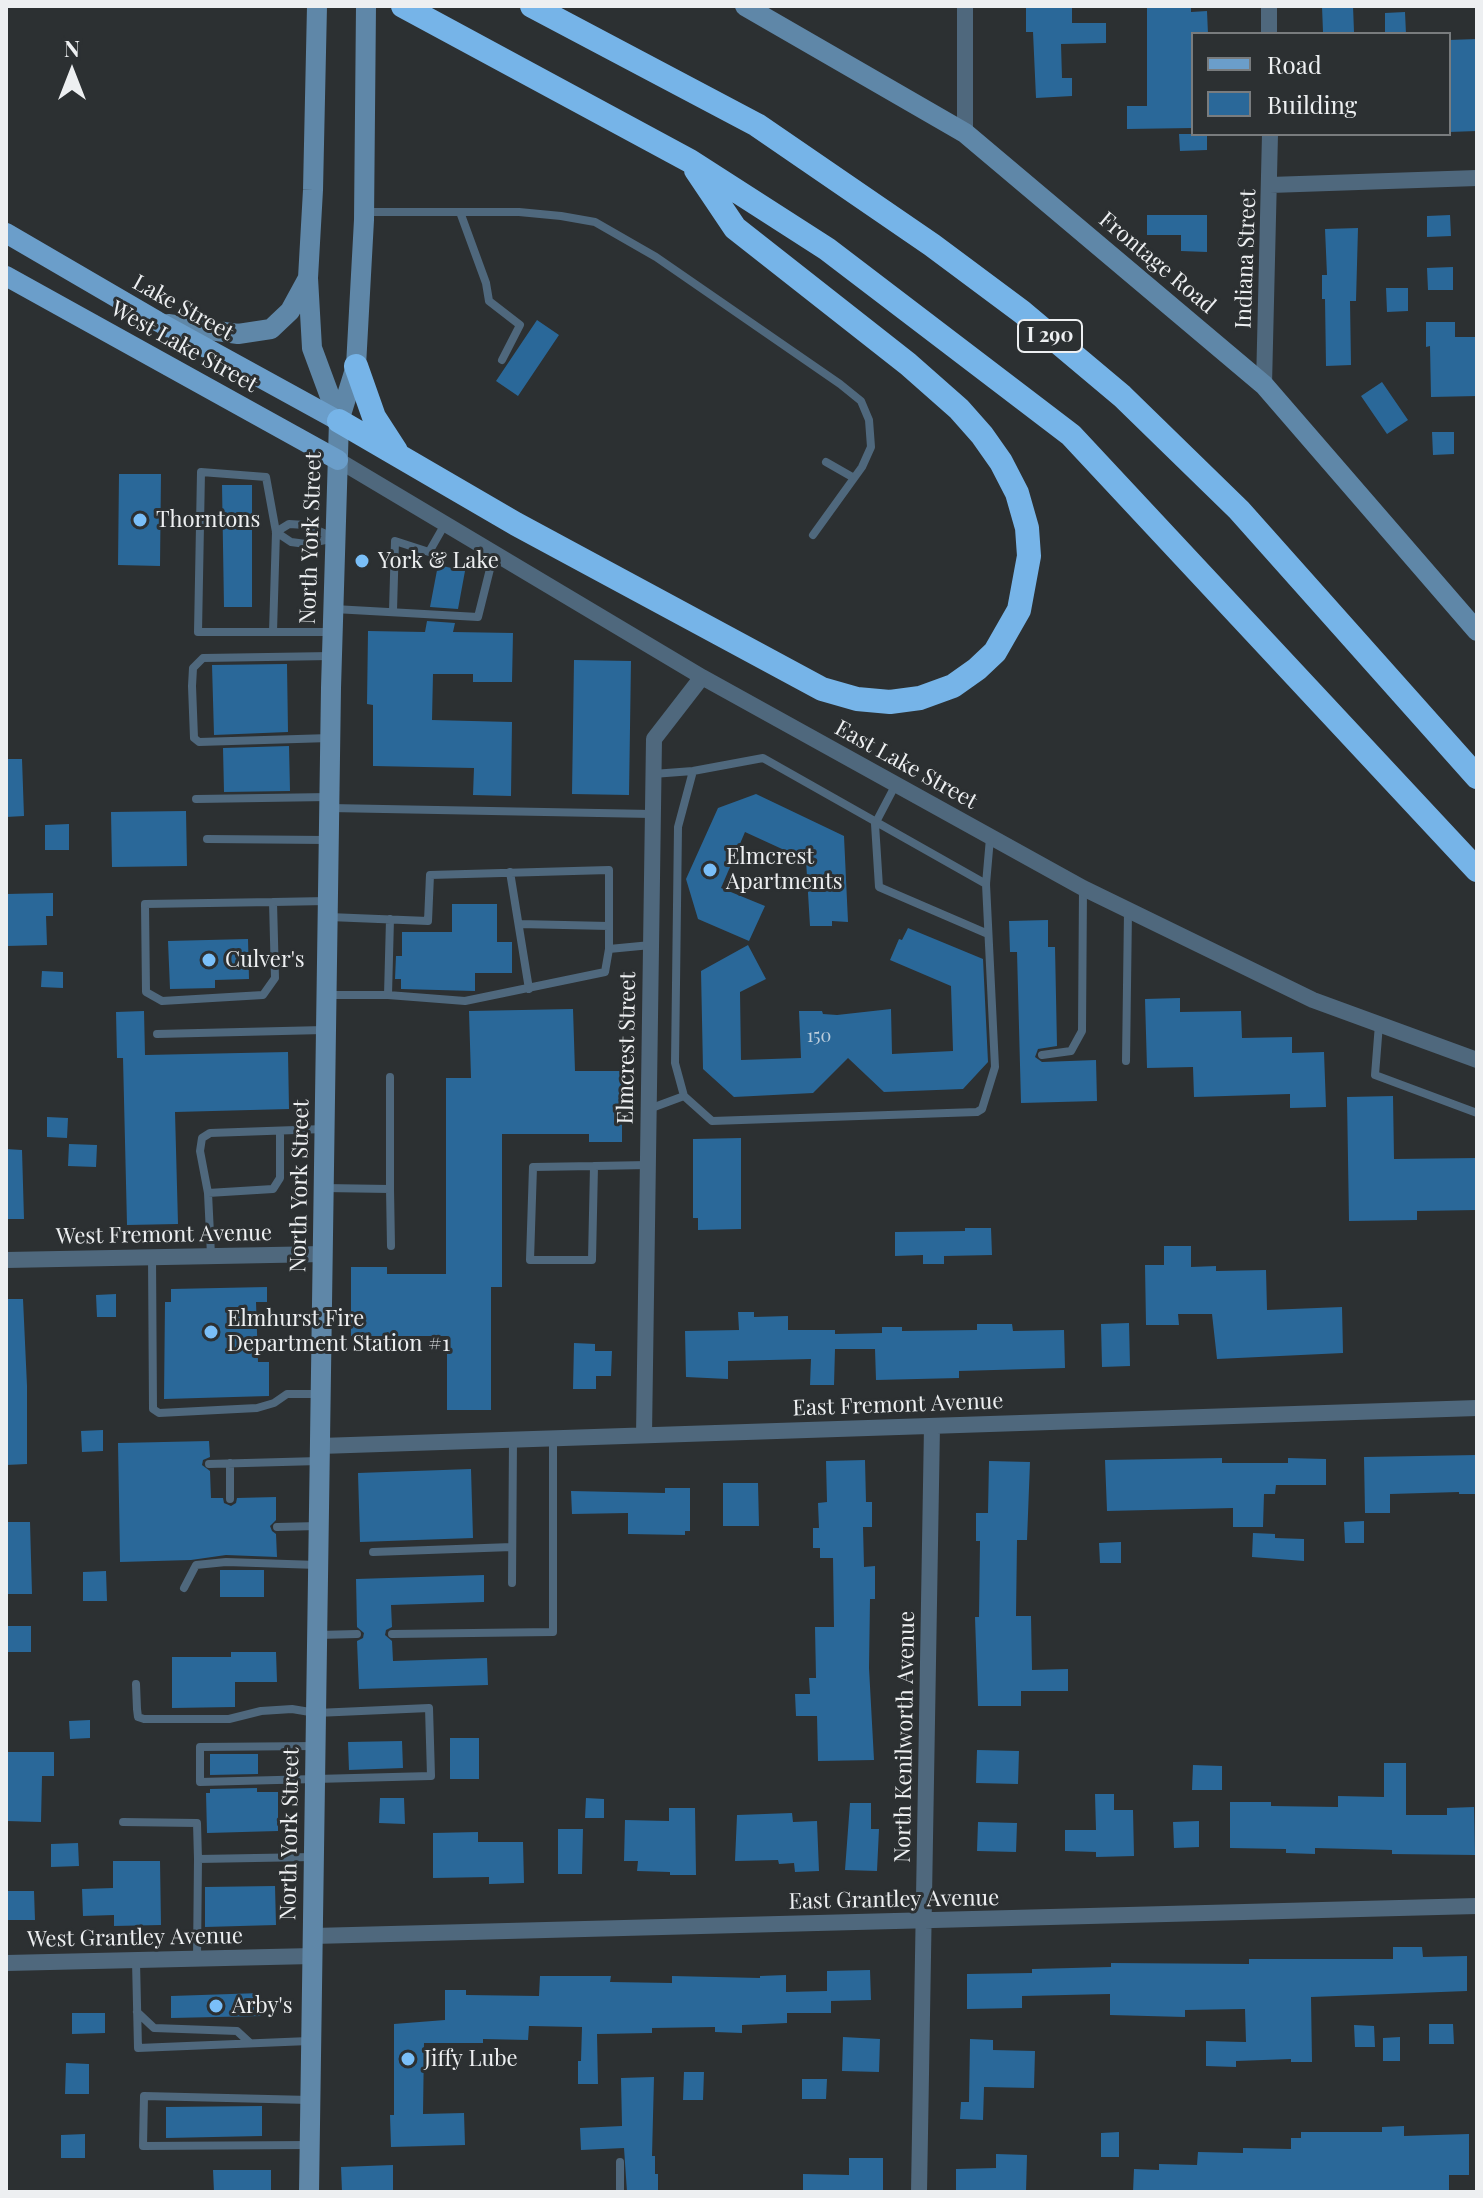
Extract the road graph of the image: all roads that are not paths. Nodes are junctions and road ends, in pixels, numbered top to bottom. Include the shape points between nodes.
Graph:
1 (317, 6) edge
2 (366, 6) edge
3 (532, 6) edge
4 (745, 6) edge
5 (965, 6) edge
6 (1269, 6) edge
7 (409, 9) edge
8 (1269, 32) edge
9 (965, 133) junction
10 (1270, 136) edge
11 (690, 161) junction
12 (1477, 178) edge
13 (1270, 185) junction
14 (364, 212) junction
15 (460, 212) junction
16 (6, 233) edge
17 (6, 276) edge
18 (308, 278) junction
19 (157, 321) junction
20 (502, 360) dead end
21 (356, 366) junction
22 (1264, 385) junction
23 (339, 421) junction
24 (400, 456) junction
25 (338, 460) junction
26 (826, 462) dead end
27 (854, 478) junction
28 (445, 523) junction
29 (276, 532) junction
30 (813, 535) dead end
31 (336, 538) junction
32 (494, 553) junction
33 (333, 609) junction
34 (393, 611) junction
35 (1477, 631) edge
36 (273, 632) junction
37 (333, 632) junction
38 (332, 656) junction
39 (702, 677) junction
40 (330, 738) junction
41 (693, 771) junction
42 (653, 774) junction
43 (1477, 777) edge
44 (896, 784) junction
45 (196, 799) dead end
46 (329, 803) junction
47 (653, 814) junction
48 (875, 824) junction
49 (990, 837) junction
50 (207, 839) dead end
51 (329, 840) junction
52 (1477, 870) edge
53 (510, 872) junction
54 (986, 884) junction
55 (1083, 888) junction
56 (273, 902) junction
57 (328, 909) junction
58 (1128, 911) junction
59 (390, 919) junction
60 (519, 924) junction
61 (609, 926) junction
62 (988, 934) junction
63 (651, 945) junction
64 (609, 949) junction
65 (529, 989) junction
66 (327, 995) junction
67 (388, 995) junction
68 (1379, 1023) junction
69 (326, 1030) junction
70 (157, 1034) dead end
71 (1042, 1055) dead end
72 (1477, 1060) edge
73 (1126, 1061) dead end
74 (390, 1077) dead end
75 (684, 1096) junction
76 (649, 1109) junction
77 (1477, 1113) edge
78 (325, 1129) junction
79 (280, 1131) junction
80 (648, 1165) junction
81 (594, 1166) junction
82 (324, 1188) junction
83 (390, 1189) junction
84 (208, 1193) junction
85 (391, 1246) dead end
86 (324, 1254) junction
87 (211, 1255) junction
88 (152, 1256) junction
89 (6, 1260) edge
90 (321, 1394) junction
91 (1477, 1408) edge
92 (932, 1426) junction
93 (644, 1435) junction
94 (553, 1438) junction
95 (513, 1440) junction
96 (320, 1453) junction
97 (230, 1463) junction
98 (209, 1464) dead end
99 (230, 1499) dead end
100 (319, 1526) junction
101 (277, 1527) dead end
102 (512, 1547) junction
103 (373, 1552) dead end
104 (318, 1565) junction
105 (512, 1583) dead end
106 (184, 1588) dead end
107 (357, 1634) dead end
108 (392, 1634) dead end
109 (317, 1635) junction
110 (136, 1684) dead end
111 (316, 1713) junction
112 (316, 1746) junction
113 (315, 1778) junction
114 (123, 1822) dead end
115 (314, 1857) junction
116 (198, 1859) junction
117 (1477, 1906) edge
118 (923, 1921) junction
119 (313, 1946) junction
120 (197, 1958) junction
121 (136, 1960) junction
122 (6, 1963) edge
123 (137, 2012) junction
124 (312, 2041) junction
125 (250, 2043) junction
126 (311, 2100) junction
127 (310, 2145) junction
128 (620, 2162) dead end
129 (309, 2192) edge
130 (620, 2192) edge
131 (919, 2192) edge

1 - 18 main road, North York Street
2 - 14 main road, North York Street
3 - 43 highway, I 290 via 757,125 1022,312 1122,396 1239,510
4 - 9 main road, Frontage Road
5 - 9 street
6 - 8 street
7 - 11 highway
9 - 22 main road, Frontage Road
10 - 13 street, Indiana Street
11 - 24 highway via 735,228 908,364 959,409 1001,462 1017,493 1029,556 1019,610 995,652 953,686 920,698 857,699 822,689
11 - 52 highway via 827,249 1071,435
12 - 13 street
13 - 22 street, Indiana Street
14 - 15 lane
14 - 21 main road, North York Street
15 - 20 lane via 489,301 520,325
15 - 27 lane via 519,212 595,222 656,257 861,401 871,447
16 - 19 main road, Lake Street
17 - 25 main road, West Lake Street
18 - 19 main road via 290,311 271,329 238,334
18 - 23 main road, North York Street via 312,348
19 - 23 main road, Lake Street
21 - 23 main road, North York Street
21 - 24 highway via 374,417
22 - 35 main road, Frontage Road
23 - 24 highway
23 - 25 main road, North York Street
25 - 28 street, East Lake Street
25 - 31 main road, North York Street
26 - 27 lane
27 - 30 lane
28 - 32 street, East Lake Street
28 - 34 lane via 429,552 395,541
29 - 31 lane via 306,544
29 - 31 lane via 289,524 305,525
29 - 36 lane
29 - 36 lane via 266,477 201,472 198,632
31 - 33 main road, North York Street
32 - 34 lane via 478,617
32 - 39 street, East Lake Street
33 - 34 lane
33 - 37 main road, North York Street
36 - 37 lane
37 - 38 main road, North York Street
38 - 40 main road, North York Street
38 - 40 lane via 203,658 193,668 192,686 194,738 199,742
39 - 42 street, Elmcrest Street via 654,739
39 - 44 street, East Lake Street
40 - 46 main road, North York Street
41 - 42 lane
41 - 48 lane via 763,758
41 - 75 lane via 678,827 675,1063
42 - 47 street, Elmcrest Street
44 - 48 lane
44 - 49 street, East Lake Street
45 - 46 lane
46 - 47 lane
46 - 51 main road, North York Street
47 - 63 street, Elmcrest Street
48 - 54 lane
48 - 62 lane via 879,887
49 - 54 lane
49 - 55 street, East Lake Street
50 - 51 lane
51 - 57 main road, North York Street
53 - 59 lane via 430,875 428,921
53 - 60 lane
53 - 61 lane via 609,870
54 - 62 lane
55 - 58 street, East Lake Street
55 - 71 lane via 1082,1031 1071,1051
56 - 56 lane via 145,904 146,992 162,1001 263,995 275,978
56 - 57 lane
57 - 59 lane
57 - 66 main road, North York Street
58 - 68 street, East Lake Street via 1313,1000
58 - 73 lane
59 - 67 lane
60 - 61 lane
60 - 65 lane
61 - 64 lane
62 - 75 lane via 995,1067 977,1112 712,1121
63 - 64 lane
63 - 76 street, Elmcrest Street
64 - 65 lane via 605,972
65 - 67 lane via 465,1001
66 - 67 lane
66 - 69 main road, North York Street
68 - 72 street, East Lake Street
68 - 77 lane via 1375,1075
69 - 70 lane
69 - 78 main road, North York Street
74 - 83 lane
75 - 76 lane
76 - 80 street, Elmcrest Street
78 - 79 lane
78 - 82 main road, North York Street
79 - 84 lane via 280,1178 273,1189
79 - 84 lane via 210,1133 202,1138
80 - 81 lane
80 - 93 street, Elmcrest Street
81 - 81 lane via 533,1167 530,1260 592,1260
82 - 83 lane
82 - 86 main road, North York Street
83 - 85 lane
84 - 87 lane
86 - 87 street, West Fremont Avenue
86 - 90 main road, North York Street
87 - 88 street, West Fremont Avenue
88 - 89 street, West Fremont Avenue
88 - 90 lane via 153,1409 159,1413 257,1408 287,1394
90 - 96 main road, North York Street
91 - 92 street, East Fremont Avenue
92 - 93 street, East Fremont Avenue
92 - 118 street, North Kenilworth Avenue
93 - 94 street, East Fremont Avenue
94 - 95 street, East Fremont Avenue
94 - 108 lane via 553,1632
95 - 96 street, East Fremont Avenue
95 - 102 lane
96 - 97 lane
96 - 100 main road, North York Street
97 - 98 lane
97 - 99 lane
100 - 101 lane
100 - 104 main road, North York Street
102 - 103 lane
102 - 105 lane
104 - 106 lane via 196,1565
104 - 109 main road, North York Street
107 - 109 lane
109 - 111 main road, North York Street
110 - 111 lane via 138,1717 144,1719 229,1719 292,1709
111 - 112 main road, North York Street
111 - 113 lane via 429,1708 431,1776
112 - 113 main road, North York Street
112 - 113 lane via 200,1747 200,1782
113 - 115 main road, North York Street
114 - 116 lane via 197,1823
115 - 116 lane
115 - 119 main road, North York Street
116 - 120 lane
117 - 118 street, East Grantley Avenue
118 - 119 street, East Grantley Avenue
118 - 131 street, North Kenilworth Avenue
119 - 120 street, West Grantley Avenue
119 - 124 main road, North York Street
120 - 121 street, West Grantley Avenue
121 - 122 street, West Grantley Avenue
121 - 123 lane
123 - 125 lane via 154,2028 237,2031
123 - 125 lane via 138,2048
124 - 125 lane
124 - 126 main road, North York Street
126 - 127 main road, North York Street
126 - 127 lane via 144,2096 143,2146
127 - 129 main road, North York Street
128 - 130 lane

